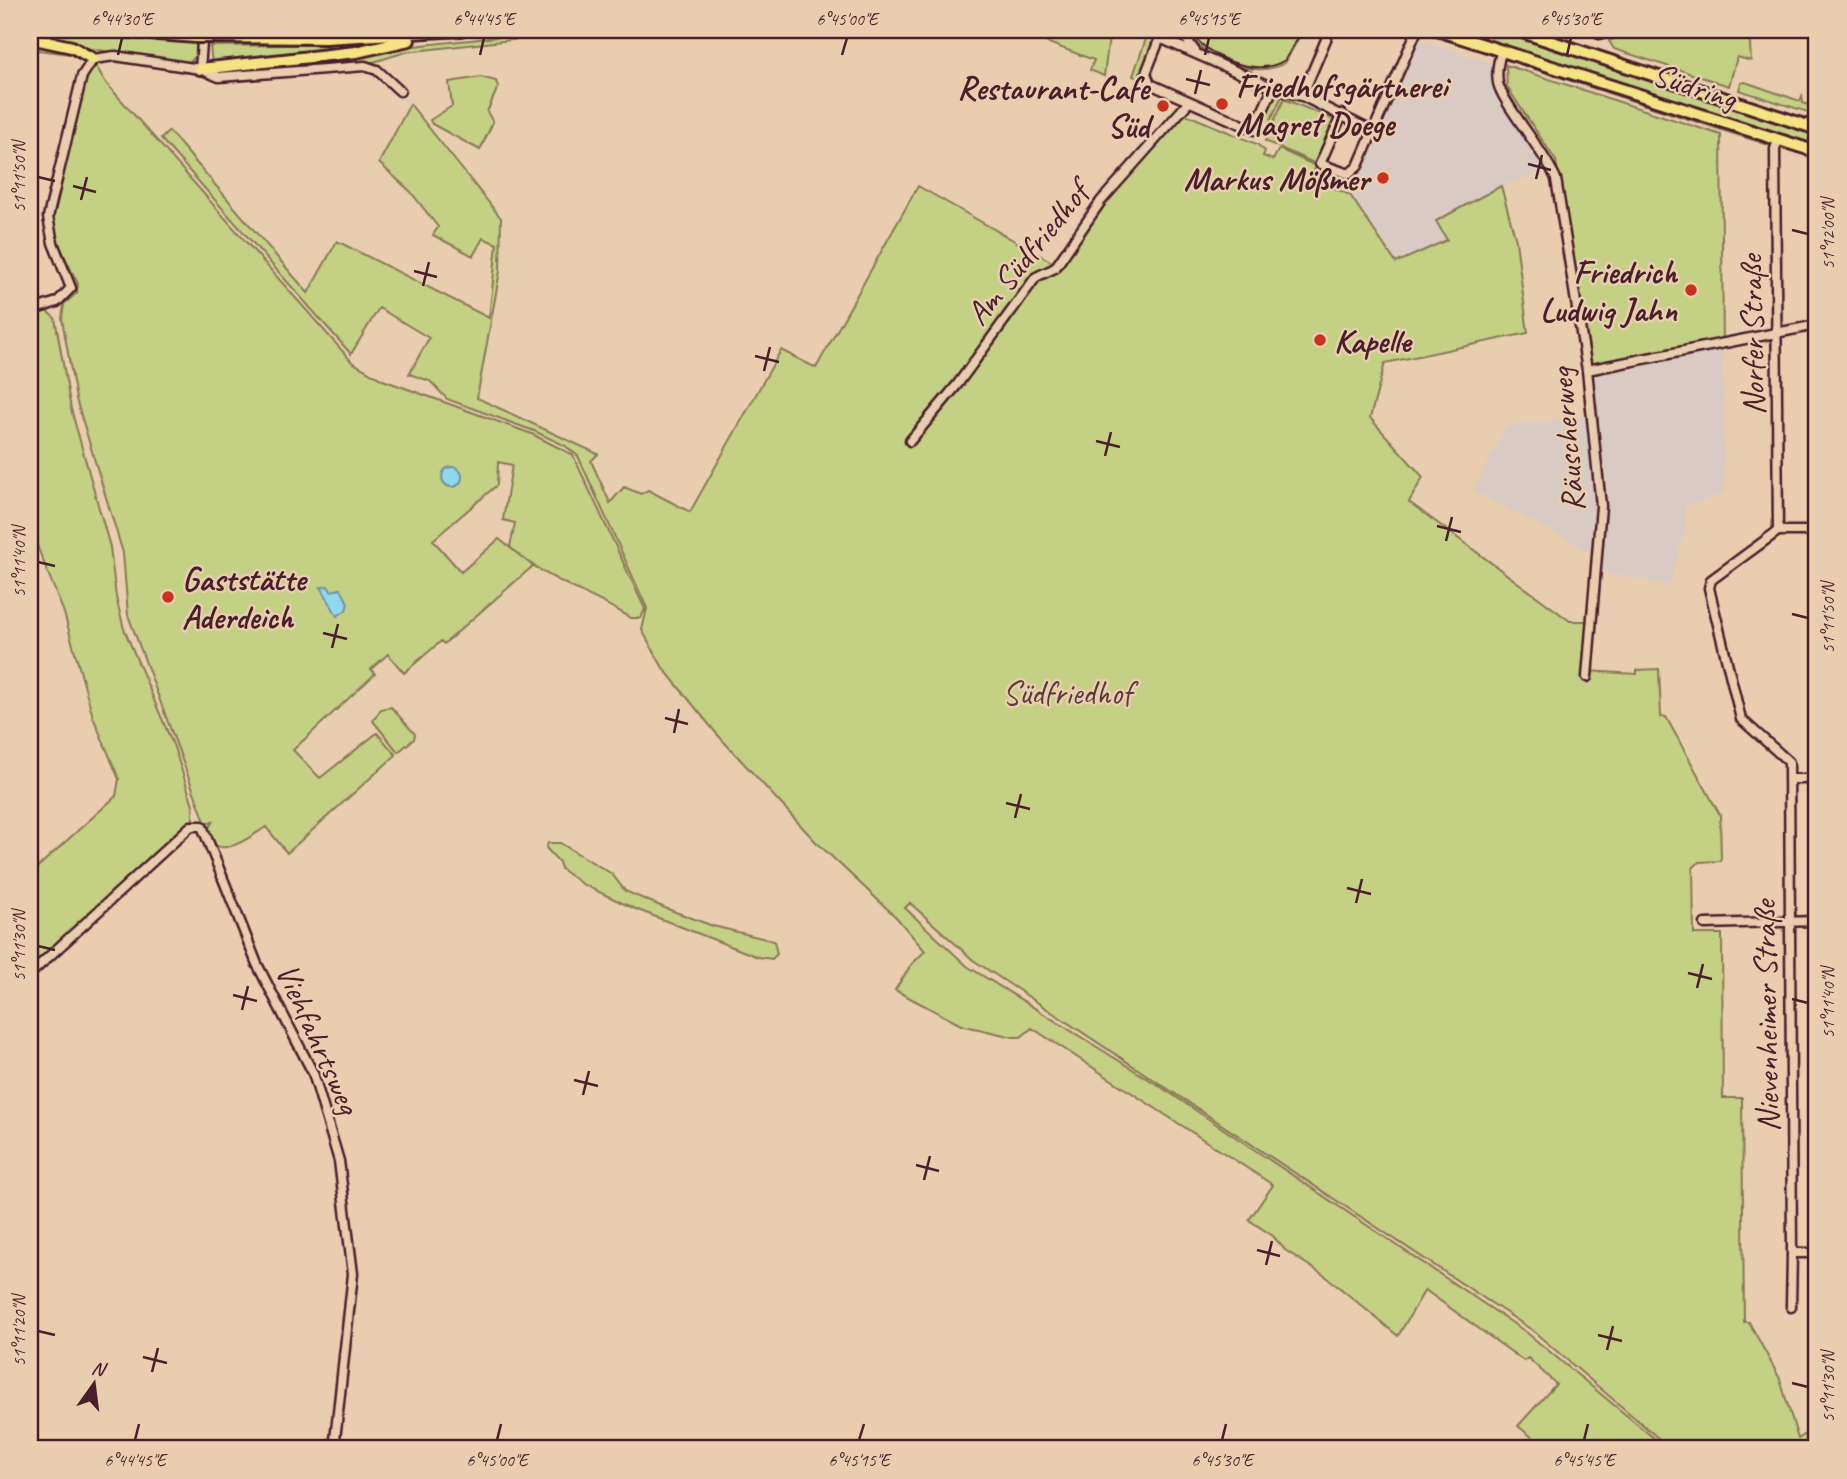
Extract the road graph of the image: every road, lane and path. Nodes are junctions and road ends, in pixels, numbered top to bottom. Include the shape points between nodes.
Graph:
1 (108, 30) edge
2 (461, 30) edge
3 (1180, 30) edge
4 (1329, 30) edge
5 (1417, 30) edge
6 (1437, 30) edge
7 (1516, 30) edge
8 (1611, 30) edge
9 (446, 32) edge
10 (1161, 34) edge
11 (1600, 34) dead end
12 (202, 35) edge
13 (30, 38) edge
14 (1502, 50) junction
15 (1199, 55) junction
16 (93, 59) junction
17 (201, 69) junction
18 (1273, 88) junction
19 (400, 91) dead end
20 (1302, 96) junction
21 (1189, 102) junction
22 (1342, 114) junction
23 (1817, 129) edge
24 (1374, 132) junction
25 (1778, 140) junction
26 (1817, 152) edge
27 (30, 311) edge
28 (1817, 325) edge
29 (1779, 333) junction
30 (1587, 370) junction
31 (910, 441) dead end
32 (1778, 531) junction
33 (1817, 531) edge
34 (1587, 677) dead end
35 (1789, 779) junction
36 (1817, 779) edge
37 (1817, 921) edge
38 (1790, 922) junction
39 (1705, 924) dead end
40 (30, 974) edge
41 (1792, 1253) junction
42 (1817, 1253) edge
43 (1791, 1307) dead end
44 (334, 1449) edge

1 - 12 main road
2 - 9 main road
3 - 15 street
4 - 20 street
5 - 24 street
6 - 14 main road, Südring
7 - 23 main road, Südring
8 - 11 street
9 - 12 main road via 325,38
9 - 17 main road via 356,52
10 - 15 street
10 - 21 street via 1146,80
12 - 17 street
13 - 16 main road via 72,47
14 - 25 main road, Südring
14 - 30 street, Räuscherweg via 1497,73 1500,90 1556,179
15 - 18 street
16 - 17 street via 115,56
16 - 27 street via 82,76 49,206 53,243 72,285 57,302
17 - 19 street via 229,77 356,66 377,70
18 - 20 street
18 - 21 street via 1254,130
20 - 22 street
21 - 31 street, Am Südfriedhof via 1101,201 1055,268 1036,277
22 - 24 street
22 - 24 street via 1321,163 1353,173
25 - 26 main road, Südring
25 - 29 street, Norfer Straße
28 - 29 street
29 - 30 street
29 - 32 street, Norfer Straße
30 - 34 street, Räuscherweg via 1601,506
32 - 33 street
32 - 35 street via 1712,580 1710,595 1741,719 1789,762
35 - 36 street
35 - 38 street, Nievenheimer Straße
37 - 38 street
38 - 39 street
38 - 41 street, Nievenheimer Straße
40 - 44 street, Viehfahrtsweg via 191,826 201,825 266,983 313,1073 340,1161 353,1274
41 - 42 street
41 - 43 street, Nievenheimer Straße

